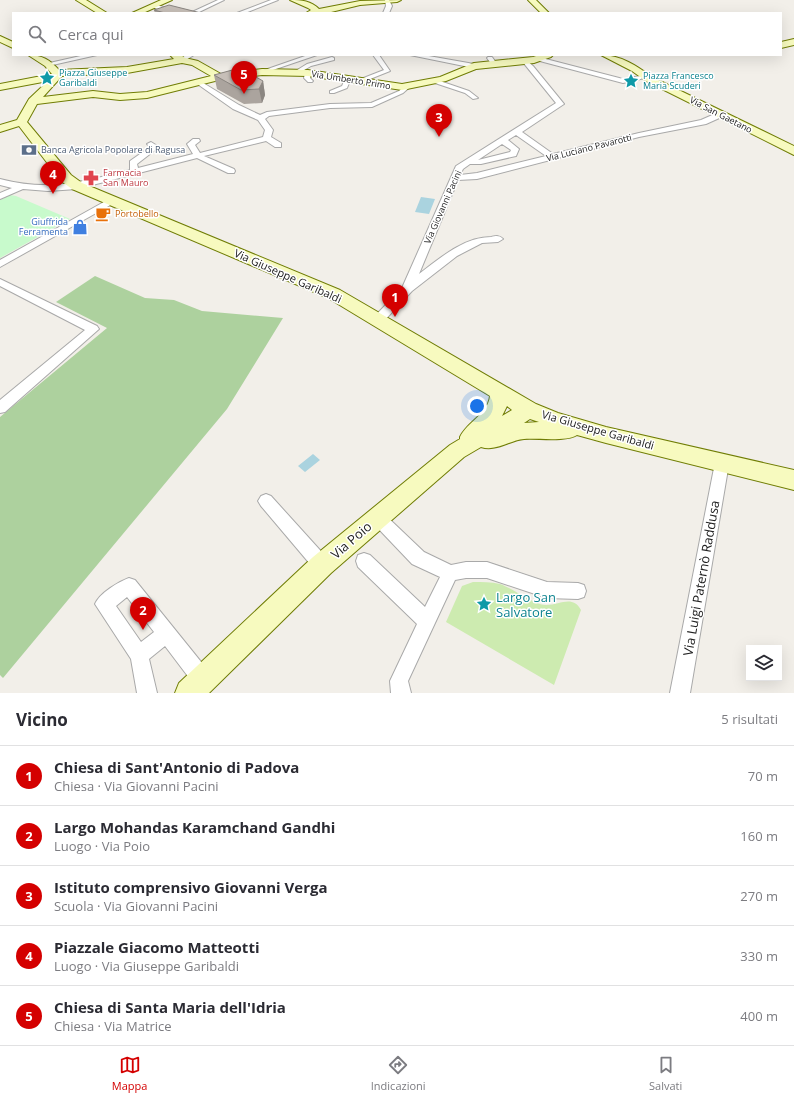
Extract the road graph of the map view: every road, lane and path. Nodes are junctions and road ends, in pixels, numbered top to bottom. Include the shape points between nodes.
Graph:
1 (80, 0) edge
2 (168, 0) edge
3 (222, 0) edge
4 (276, 0) edge
5 (294, 0) edge
6 (397, 0) edge
7 (532, 0) edge
8 (387, 1) edge
9 (153, 6) junction
10 (94, 8) junction
11 (86, 11) dead end
12 (101, 12) edge
13 (138, 12) edge
14 (175, 12) edge
15 (195, 12) edge
16 (243, 12) edge
17 (316, 12) edge
18 (386, 12) edge
19 (544, 12) edge
20 (794, 42) edge
21 (782, 44) edge
22 (88, 56) edge
23 (311, 56) edge
24 (377, 56) edge
25 (419, 56) edge
26 (608, 56) edge
27 (182, 57) edge
28 (530, 58) edge
29 (332, 60) dead end
30 (45, 63) edge
31 (474, 66) junction
32 (593, 66) dead end
33 (276, 70) junction
34 (582, 70) junction
35 (297, 72) junction
36 (219, 77) junction
37 (646, 77) junction
38 (348, 78) junction
39 (363, 80) junction
40 (434, 81) junction
41 (197, 83) junction
42 (408, 86) junction
43 (0, 87) edge
44 (332, 92) dead end
45 (475, 98) dead end
46 (33, 101) junction
47 (722, 115) junction
48 (261, 118) junction
49 (21, 122) junction
50 (0, 129) edge
51 (516, 131) junction
52 (267, 138) junction
53 (502, 140) junction
54 (196, 141) dead end
55 (151, 144) dead end
56 (278, 145) dead end
57 (794, 151) edge
58 (197, 156) junction
59 (552, 157) junction
60 (469, 162) junction
61 (134, 171) junction
62 (231, 171) dead end
63 (454, 178) junction
64 (0, 182) edge
65 (77, 186) junction
66 (22, 187) junction
67 (0, 196) edge
68 (111, 201) junction
69 (498, 239) dead end
70 (0, 264) edge
71 (0, 282) edge
72 (407, 290) junction
73 (378, 320) junction
74 (500, 392) junction
75 (0, 408) edge
76 (529, 410) junction
77 (586, 430) junction
78 (457, 451) junction
79 (722, 463) junction
80 (794, 480) edge
81 (266, 500) dead end
82 (377, 517) junction
83 (364, 561) dead end
84 (322, 565) junction
85 (450, 573) junction
86 (578, 591) dead end
87 (428, 622) junction
88 (166, 633) junction
89 (139, 655) junction
90 (196, 686) edge
91 (147, 693) edge
92 (401, 693) edge
93 (680, 693) edge

1 - 10 main road
2 - 9 main road
3 - 15 street
4 - 16 street
5 - 17 main road via 306,3
6 - 8 main road
7 - 19 main road
8 - 17 main road via 360,3
8 - 18 street via 389,6
9 - 13 main road
9 - 14 street
10 - 11 main road
10 - 12 main road
20 - 21 main road
22 - 30 street
23 - 33 street
24 - 39 street via 387,71
25 - 31 street
26 - 37 main road, Via San Gaetano
27 - 30 main road via 127,70
27 - 36 main road
27 - 41 main road via 182,66
28 - 31 main road, Via Umberto Primo via 492,61
28 - 34 street
28 - 51 street, Via Giovanni Pacini via 534,71 560,104
29 - 35 street via 309,65
30 - 43 main road via 30,81
30 - 46 main road
31 - 40 main road, Via Umberto Primo
32 - 34 street via 596,68
33 - 35 main road, Via Umberto Primo
33 - 36 main road, Via Umberto Primo
34 - 37 street via 620,80
35 - 38 main road, Via Umberto Primo via 309,77
36 - 41 main road, Via Umberto Primo
37 - 47 main road, Via San Gaetano
38 - 39 main road, Via Umberto Primo
38 - 44 street via 345,87
39 - 42 main road, Via Umberto Primo via 394,87
40 - 42 main road, Via Umberto Primo
40 - 45 street via 467,92
41 - 46 main road, Via Umberto Primo via 142,96 93,94
41 - 48 street via 236,107
42 - 48 street via 401,92 372,105 330,106 267,114
46 - 49 main road
47 - 57 main road, Via San Gaetano
47 - 59 street, Via Luciano Pavarotti via 703,122
48 - 52 street via 269,130
49 - 50 main road
49 - 65 main road, Via Giuseppe Garibaldi via 66,178
51 - 53 street, Via Giovanni Pacini
51 - 59 street
52 - 56 street
52 - 58 street
53 - 60 street, Via Giovanni Pacini
53 - 60 street via 515,149 513,154
54 - 58 street via 191,147
55 - 61 street via 155,147 133,163
58 - 61 street
58 - 62 street
59 - 63 street, Via Luciano Pavarotti via 477,176
60 - 63 street, Via Giovanni Pacini via 459,168
61 - 65 street
63 - 72 street, Via Giovanni Pacini
64 - 66 street
65 - 66 street via 63,189
65 - 68 main road, Via Giuseppe Garibaldi
66 - 67 street
68 - 70 street
68 - 73 main road, Via Giuseppe Garibaldi via 278,269 334,294
69 - 72 street via 472,243 427,273
71 - 75 street via 93,329
72 - 73 street, Via Giovanni Pacini
73 - 74 main road, Via Giuseppe Garibaldi
74 - 76 main road, Via Giuseppe Garibaldi
74 - 78 main road via 501,398 497,408
76 - 77 main road, Via Giuseppe Garibaldi
76 - 78 main road, Via Poio
77 - 78 main road via 522,431
77 - 79 main road, Via Giuseppe Garibaldi
78 - 82 main road, Via Poio
79 - 80 main road, Via Giuseppe Garibaldi
79 - 93 street, Via Luigi Paternò Raddusa
81 - 84 street
82 - 84 main road, Via Poio
82 - 85 street via 418,558
83 - 87 street
84 - 90 main road, Via Poio
85 - 86 street via 487,570 547,590
85 - 87 street
87 - 92 street via 399,681
88 - 89 street
88 - 89 street via 129,586 104,604
88 - 90 street
89 - 91 street

